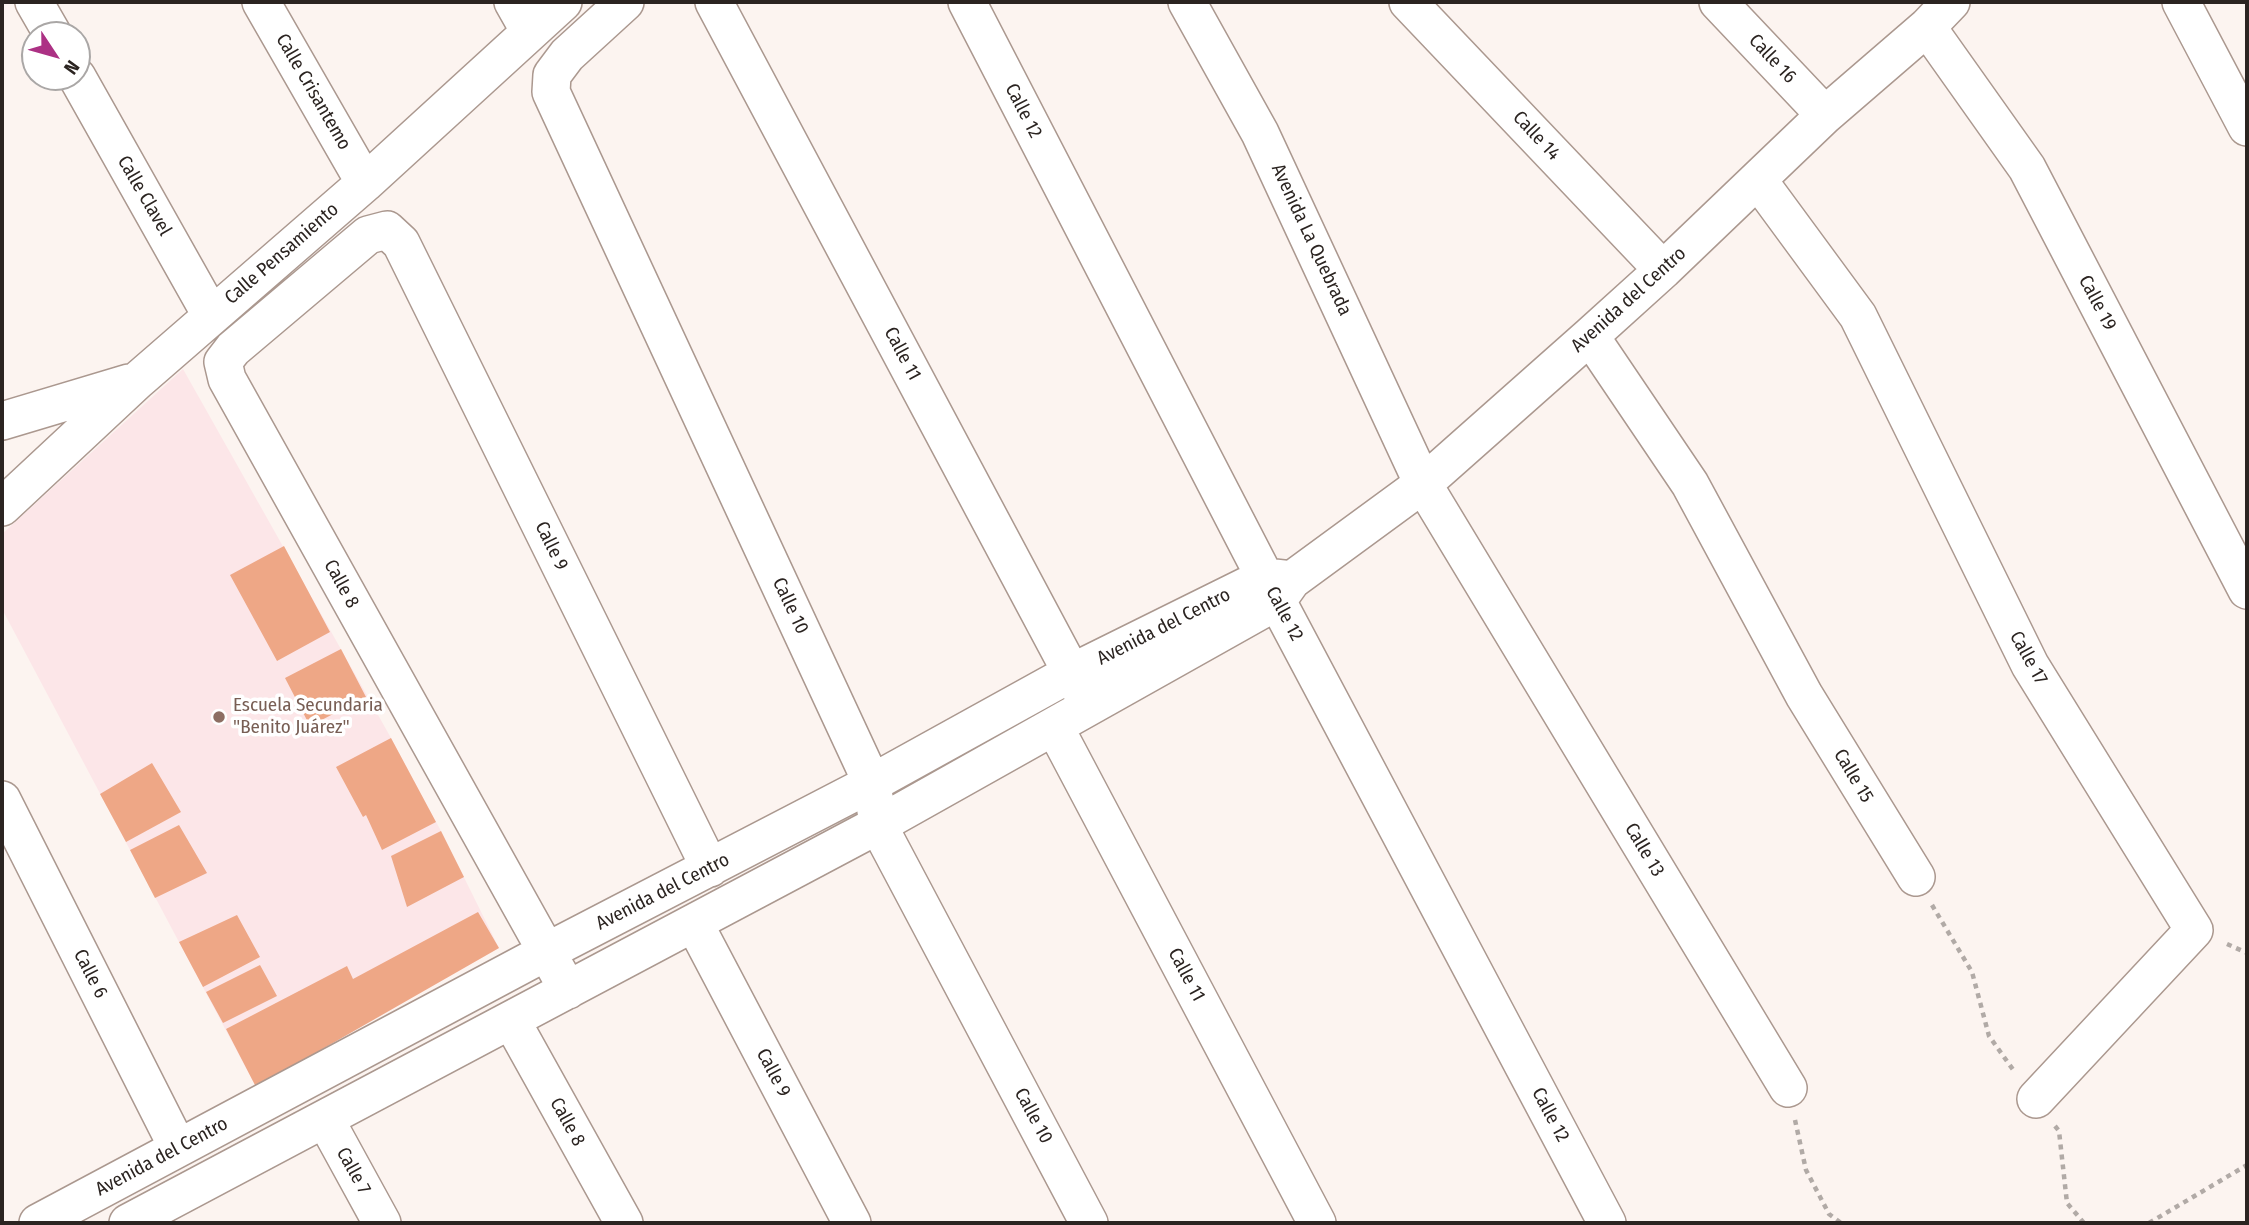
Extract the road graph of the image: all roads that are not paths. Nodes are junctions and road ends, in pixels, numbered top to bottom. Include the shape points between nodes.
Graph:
1 (34, 2) edge
2 (261, 2) edge
3 (563, 2) edge
4 (625, 2) edge
5 (714, 2) edge
6 (967, 2) edge
7 (1187, 2) edge
8 (1408, 2) edge
9 (1718, 2) edge
10 (2181, 2) edge
11 (1939, 15) edge
12 (522, 17) edge
13 (45, 21) edge
14 (85, 91) edge
15 (1825, 116) junction
16 (2247, 127) edge
17 (1758, 180) junction
18 (365, 183) junction
19 (387, 230) joint
20 (1663, 270) junction
21 (211, 315) junction
22 (1590, 337) junction
23 (137, 381) junction
24 (2, 421) edge
25 (1423, 484) junction
26 (2, 506) edge
27 (1278, 586) junction
28 (2247, 590) edge
29 (1071, 673) junction
30 (1090, 706) junction
31 (1055, 726) junction
32 (872, 783) junction
33 (2, 800) edge
34 (878, 825) junction
35 (710, 867) junction
36 (1916, 877) road end
37 (694, 923) junction
38 (546, 952) junction
39 (568, 990) junction
40 (511, 1020) junction
41 (1788, 1088) road end
42 (2036, 1099) road end
43 (325, 1119) junction
44 (178, 1148) junction
45 (137, 1221) edge
46 (38, 1223) edge
47 (382, 1223) edge
48 (624, 1223) edge
49 (852, 1223) edge
50 (1089, 1223) edge
51 (1317, 1223) edge
52 (1607, 1223) edge

1 - 13 street
2 - 18 street, Calle Crisantemo
3 - 12 street, Calle Pensamiento
4 - 32 street, Calle 10 via 567,55 552,75 551,92
5 - 29 street, Calle 11
6 - 27 street, Calle 12
7 - 25 street, Avenida La Quebrada via 1260,133
8 - 20 street, Calle 14
9 - 15 street, Calle 16
10 - 16 street
11 - 15 street, Avenida del Centro
11 - 28 street, Calle 19 via 2027,168
12 - 18 street, Calle Pensamiento
14 - 21 street, Calle Clavel
15 - 17 street, Avenida del Centro
17 - 20 street, Avenida del Centro
17 - 42 street, Calle 17 via 1858,316 2030,665 2194,930
18 - 21 street, Calle Pensamiento
19 - 35 street, Calle 9 via 401,243
19 - 38 street, Calle 8 via 369,235 223,362 227,379
20 - 22 street, Avenida del Centro
21 - 23 street, Calle Pensamiento
22 - 25 street, Avenida del Centro
22 - 36 street, Calle 15 via 1690,484 1804,695
23 - 24 street
23 - 26 street, Calle Pensamiento
25 - 27 street, Avenida del Centro
25 - 41 street, Calle 13
27 - 29 street, Avenida del Centro
27 - 30 street, Avenida del Centro
27 - 52 street, Calle 12
29 - 30 street, Calle 11
29 - 32 street, Avenida del Centro
30 - 31 street, Avenida del Centro
31 - 34 street, Avenida del Centro
31 - 51 street, Calle 11
32 - 34 street, Calle 10
32 - 35 street, Avenida del Centro
33 - 44 street, Calle 6
34 - 37 street, Avenida del Centro
34 - 50 street, Calle 10
35 - 38 street, Avenida del Centro
37 - 39 street, Avenida del Centro
37 - 49 street, Calle 9
38 - 39 street, Calle 8
38 - 44 street, Avenida del Centro
39 - 40 street, Avenida del Centro
40 - 43 street, Avenida del Centro
40 - 48 street, Calle 8
43 - 45 street, Avenida del Centro
43 - 47 street, Calle 7
44 - 46 street, Avenida del Centro

